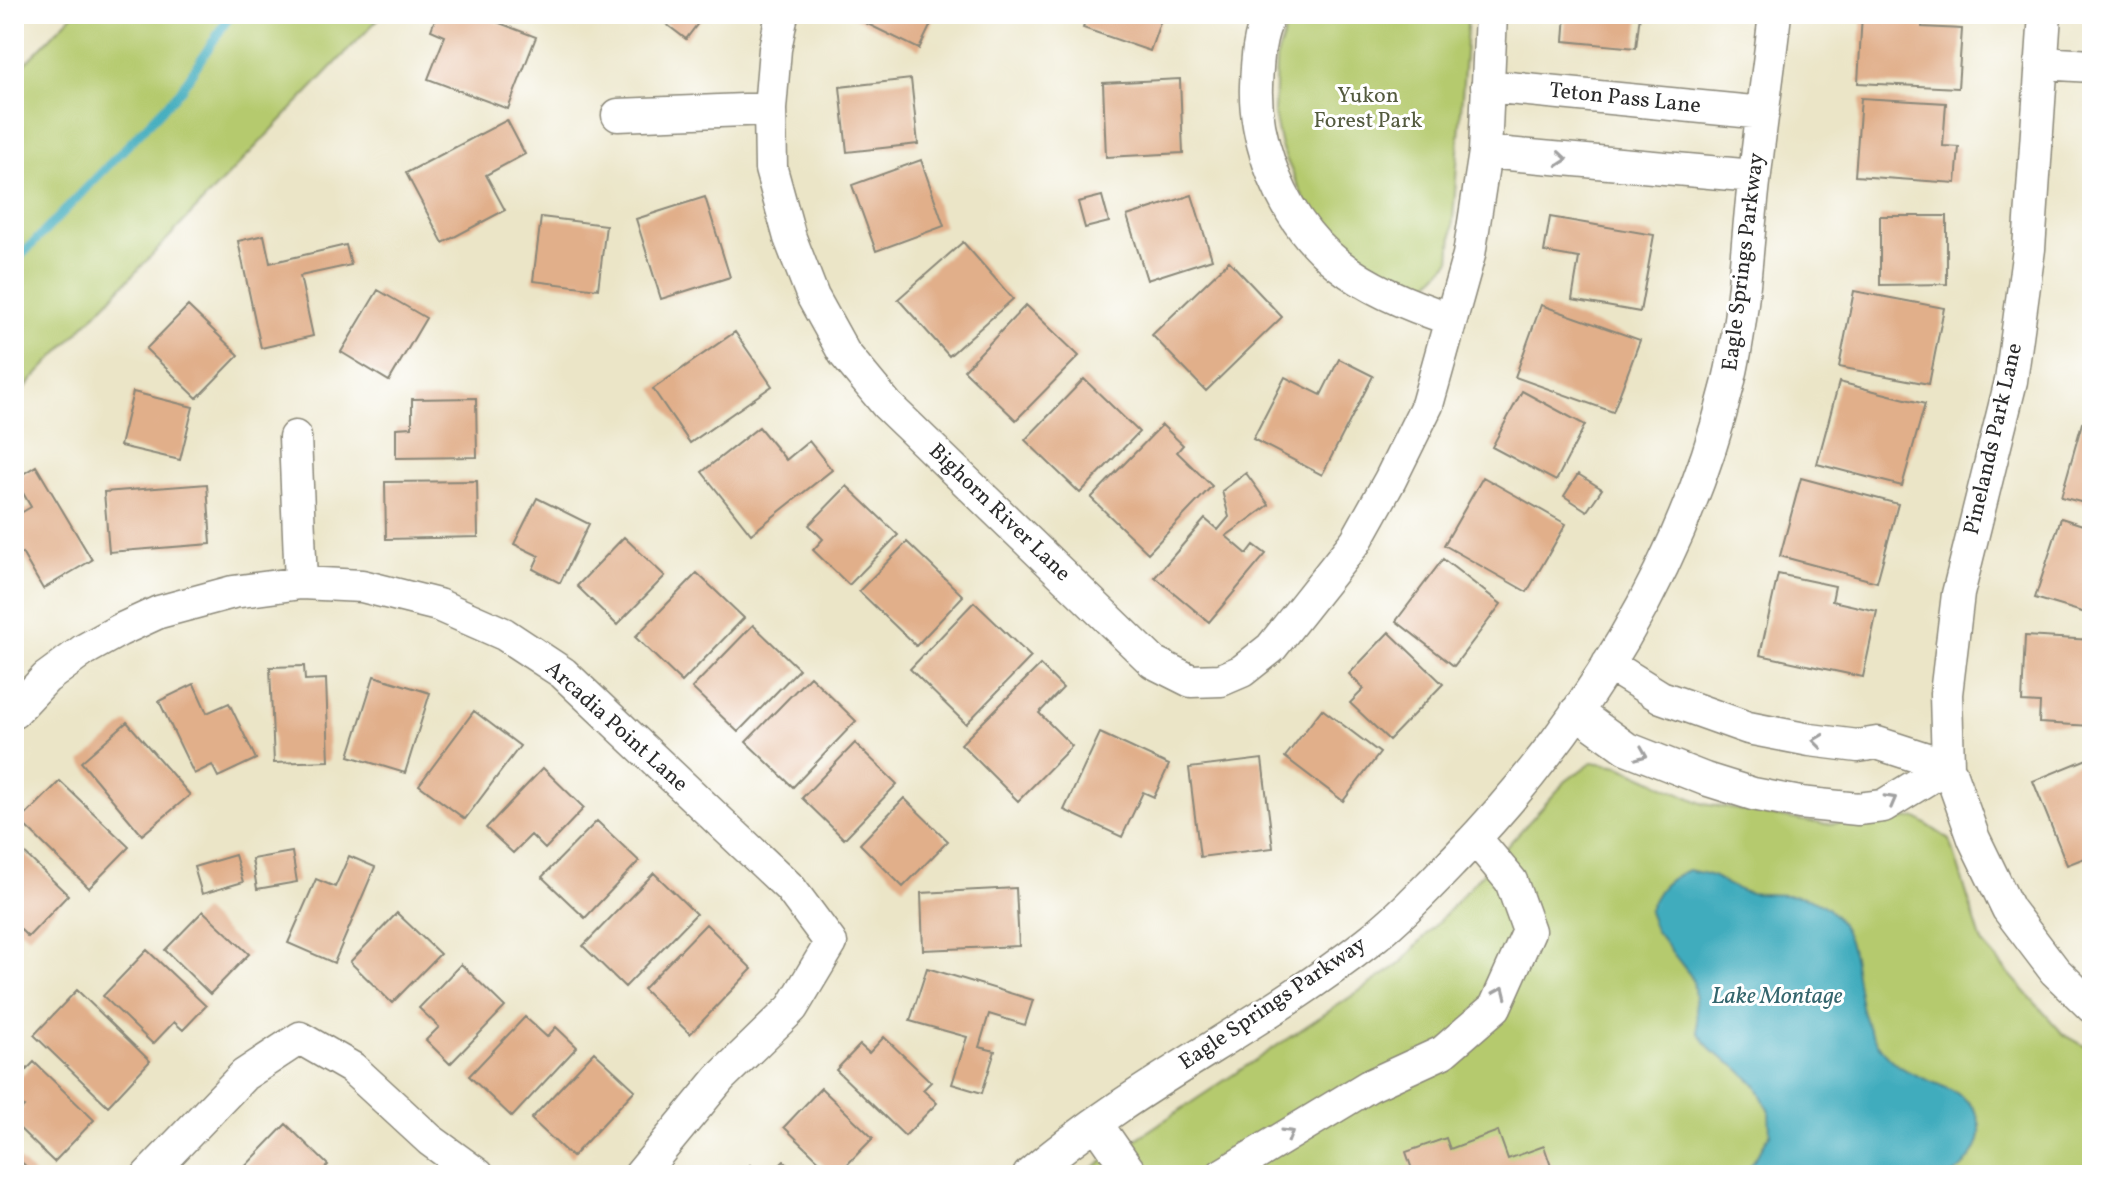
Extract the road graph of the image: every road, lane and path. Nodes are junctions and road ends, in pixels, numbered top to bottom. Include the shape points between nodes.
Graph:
1 (782, 14) edge
2 (1270, 14) edge
3 (1491, 14) edge
4 (1775, 14) edge
5 (2045, 14) edge
6 (2041, 63) junction
7 (2092, 66) edge
8 (1487, 86) junction
9 (770, 109) junction
10 (1763, 113) junction
11 (618, 115) dead end
12 (1485, 152) junction
13 (1754, 176) junction
14 (1451, 319) junction
15 (295, 437) dead end
16 (301, 583) junction
17 (1608, 664) junction
18 (14, 712) edge
19 (1576, 712) junction
20 (1948, 766) junction
21 (1475, 838) junction
22 (2092, 1007) edge
23 (1096, 1123) junction
24 (148, 1175) edge
25 (478, 1175) edge
26 (640, 1175) edge
27 (1029, 1175) edge
28 (1132, 1175) edge
29 (1222, 1175) edge

1 - 9 street, Bighorn River Lane
2 - 14 street via 1257,59 1255,111 1280,193 1298,224 1353,277
3 - 8 street
4 - 10 street, Eagle Springs Parkway
5 - 6 street, Pinelands Park Lane
6 - 7 street
6 - 20 street, Pinelands Park Lane via 2029,249 2011,381 1958,594 1946,694
8 - 10 street, Teton Pass Lane
8 - 12 street
9 - 11 street
9 - 14 street, Bighorn River Lane via 771,169 790,238 813,297 844,353 887,405 1153,662 1191,681 1221,680 1271,648 1356,541 1427,405
10 - 13 street, Eagle Springs Parkway
12 -> 13 street
12 - 14 street via 1469,255
13 - 17 street, Eagle Springs Parkway via 1747,275 1729,381 1706,467 1650,595
15 - 16 street
16 - 18 street, Arcadia Point Lane via 159,612 84,650 46,678
16 - 26 street, Arcadia Point Lane via 362,586 438,605 504,634 563,673 790,888 831,943 792,1008 720,1078
17 - 19 street, Eagle Springs Parkway
20 -> 17 street via 1877,743 1858,746 1748,728 1661,697
19 -> 20 street via 1626,748 1705,779 1800,803 1883,806
19 - 21 street, Eagle Springs Parkway
20 - 22 street, Pinelands Park Lane via 1974,839 2008,909 2055,971
21 - 23 street, Eagle Springs Parkway via 1368,942
29 -> 21 street via 1369,1086 1443,1052 1495,1007 1529,931 1511,881
23 - 27 street, Eagle Springs Parkway
23 - 28 street
24 - 25 street via 244,1075 300,1038 352,1068 430,1140

